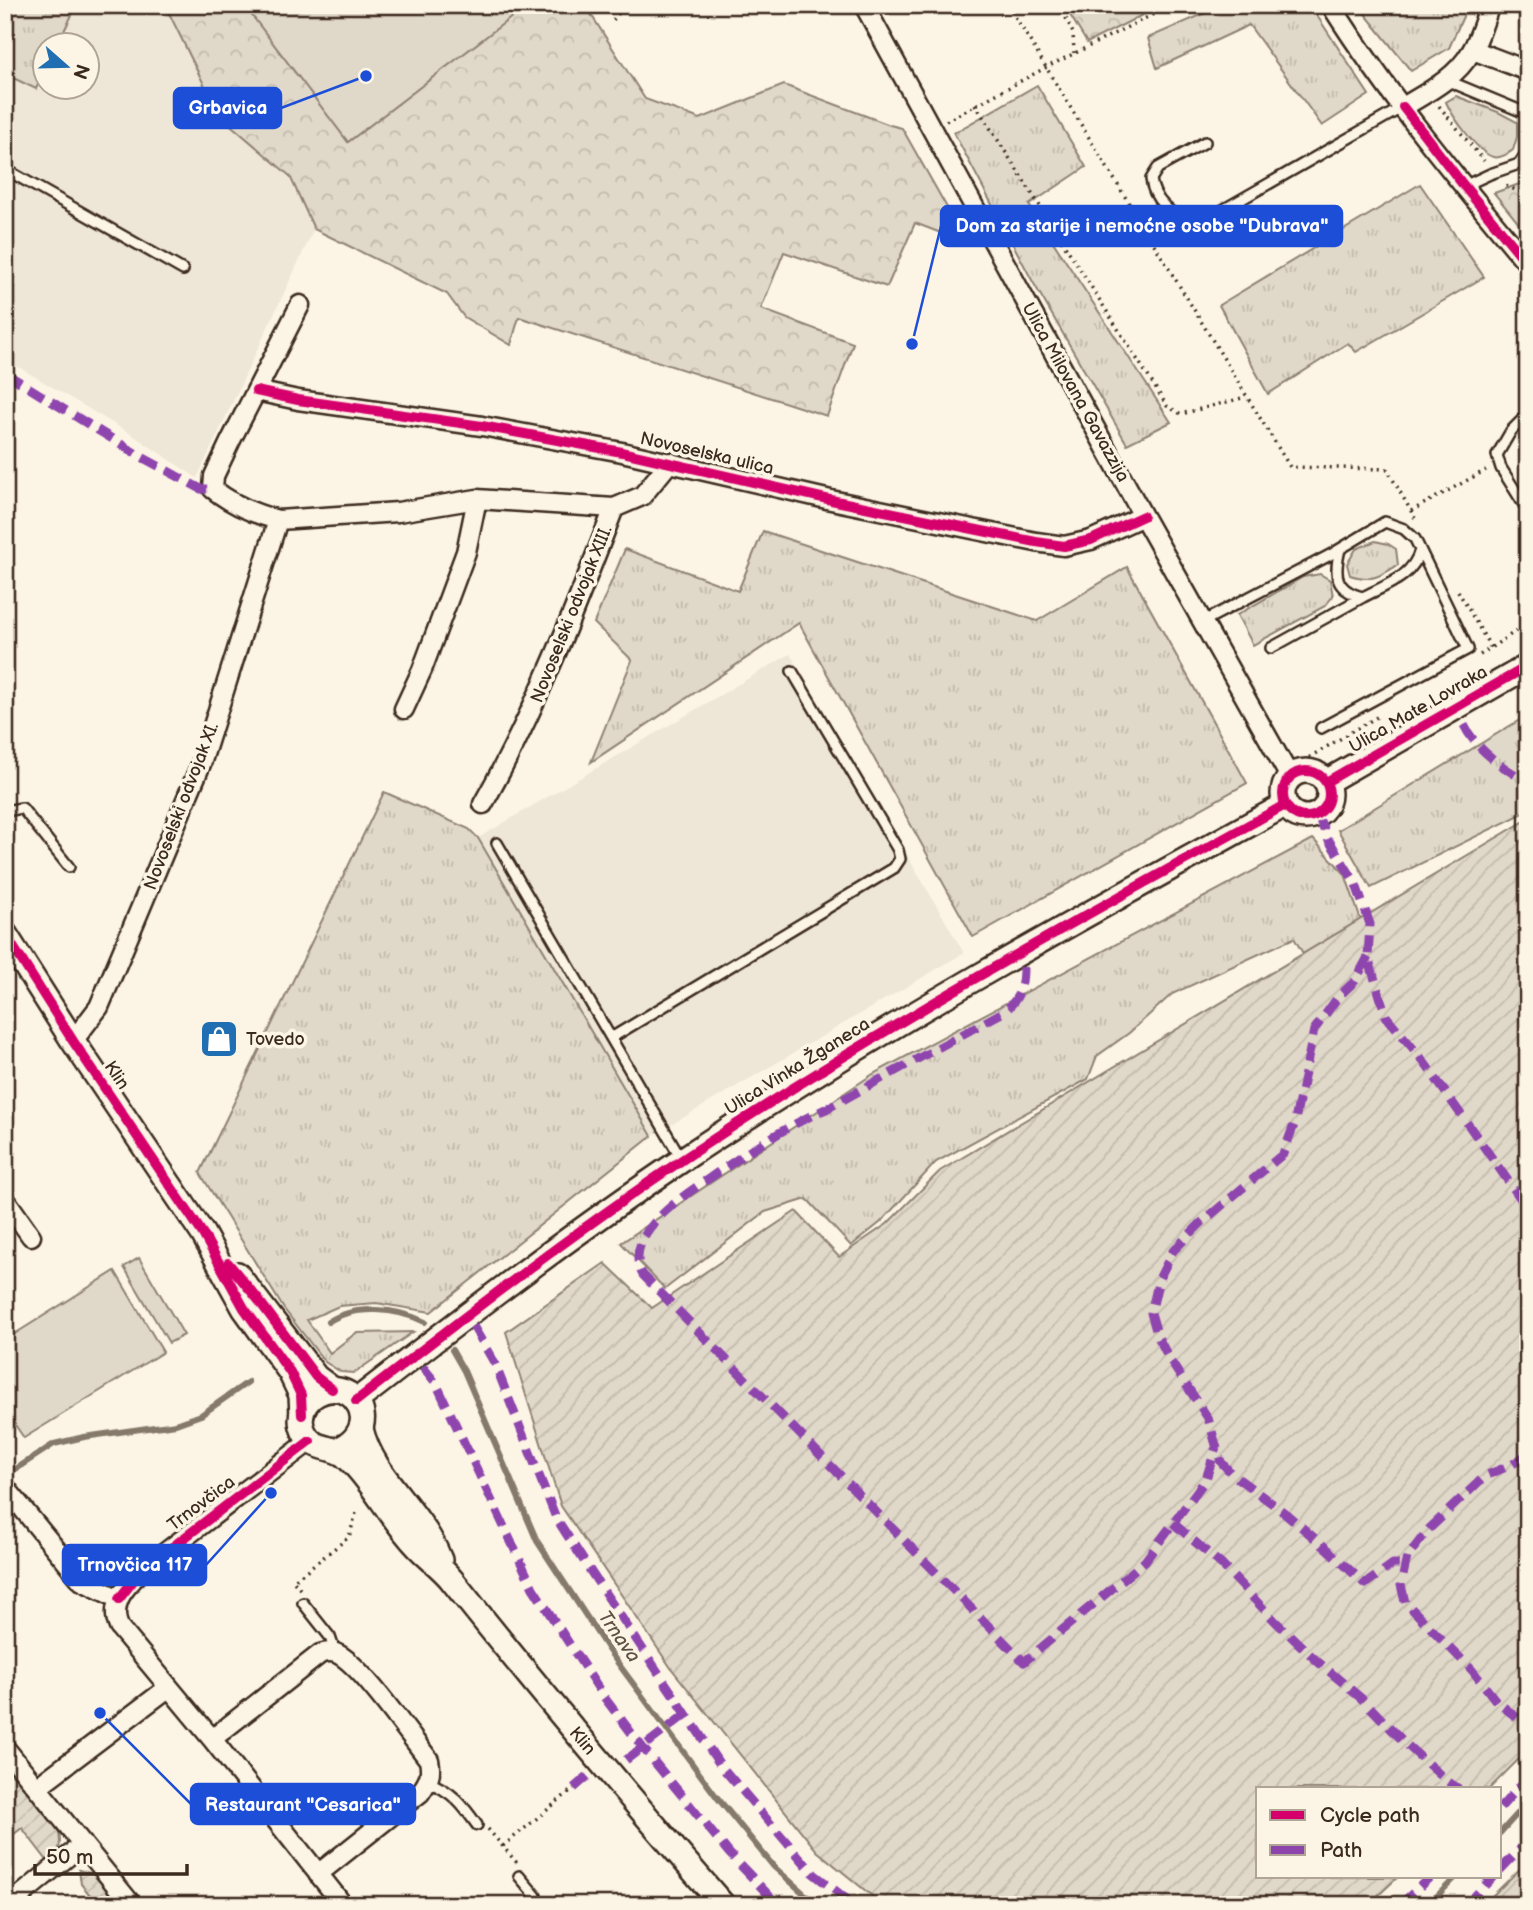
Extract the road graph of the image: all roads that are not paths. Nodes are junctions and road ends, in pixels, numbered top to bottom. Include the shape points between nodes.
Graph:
1 (864, 5) edge
2 (1331, 5) edge
3 (1490, 5) edge
4 (1473, 50) junction
5 (1528, 71) edge
6 (1446, 80) junction
7 (1403, 107) junction
8 (1528, 114) edge
9 (1205, 142) dead end
10 (1528, 151) edge
11 (5, 169) edge
12 (1464, 186) junction
13 (1528, 264) edge
14 (183, 270) dead end
15 (300, 305) dead end
16 (256, 391) junction
17 (1528, 414) edge
18 (670, 462) junction
19 (477, 499) junction
20 (614, 508) junction
21 (1528, 511) edge
22 (1143, 516) junction
23 (278, 520) junction
24 (1340, 549) junction
25 (1420, 550) junction
26 (1363, 597) junction
27 (1202, 622) junction
28 (1271, 648) dead end
29 (1528, 666) edge
30 (792, 671) dead end
31 (404, 709) dead end
32 (1321, 728) dead end
33 (1290, 777) junction
34 (1326, 782) junction
35 (483, 804) dead end
36 (1285, 805) junction
37 (5, 811) edge
38 (497, 843) dead end
39 (69, 867) dead end
40 (5, 934) edge
41 (611, 1038) junction
42 (73, 1041) junction
43 (682, 1160) junction
44 (6, 1203) edge
45 (203, 1234) junction
46 (31, 1237) dead end
47 (332, 1389) junction
48 (356, 1401) junction
49 (302, 1415) junction
50 (361, 1429) junction
51 (310, 1441) junction
52 (335, 1450) junction
53 (8, 1491) edge
54 (448, 1576) junction
55 (119, 1599) junction
56 (303, 1603) road end
57 (336, 1653) junction
58 (168, 1688) junction
59 (212, 1739) junction
60 (5, 1748) edge
61 (428, 1782) junction
62 (37, 1787) junction
63 (477, 1825) road end
64 (83, 1844) junction
65 (318, 1874) junction
66 (519, 1876) road end
67 (9, 1905) edge
68 (132, 1905) edge
69 (343, 1905) edge
70 (537, 1905) edge
71 (723, 1905) edge

1 - 22 street, Ulica Milovana Gavazzija
2 - 7 street
3 - 4 street
4 - 5 street
4 - 6 street
6 - 7 street
6 - 8 lane
7 - 9 lane via 1214,215 1178,216 1160,202 1151,179 1158,168
7 - 12 street
10 - 12 lane via 1519,164
11 - 14 lane
12 - 13 street
15 - 16 street
16 - 18 street, Novoselska ulica via 482,426
16 - 23 street via 214,476 213,489 231,503
17 - 21 lane via 1497,455
18 - 20 street via 642,496
18 - 22 street, Novoselska ulica via 831,500 1064,546 1091,540
19 - 20 street, Novoselski odvojak XIII.
19 - 23 street, Novoselski odvojak XIII. via 398,512
19 - 31 street via 466,552
20 - 35 street, Novoselski odvojak XIII. via 564,638 514,749
22 - 27 street, Ulica Milovana Gavazzija
23 - 42 street, Novoselski odvojak XI. via 201,764 99,1007
24 - 25 lane via 1385,522 1404,529
24 - 26 lane via 1335,570 1339,582 1348,593
24 - 27 lane
25 - 26 lane via 1406,574
25 - 32 lane via 1468,649
26 - 28 lane
27 - 33 street, Ulica Milovana Gavazzija
29 - 34 street, Ulica Mate Lovraka
30 - 41 lane via 900,859 894,868
33 - 34 street via 1309,771
33 - 36 street via 1283,793
34 - 36 street via 1328,802 1314,816 1301,817
36 - 43 street, Ulica Vinka Žganeca via 974,978
37 - 39 lane via 22,808
38 - 41 lane
40 - 42 street, Klin
41 - 43 lane
42 - 45 street, Klin
43 - 48 street, Ulica Vinka Žganeca via 573,1236
44 - 46 street
45 - 47 street, Klin via 316,1377
45 - 49 street, Klin via 244,1308 295,1380
47 - 48 street
47 - 49 street via 309,1399
48 - 50 street
49 - 51 street
50 - 52 street via 351,1443
50 - 54 street, Klin via 377,1468 425,1530
51 - 52 street
51 - 55 street, Trnovčica via 140,1572
52 - 54 street, Klin via 360,1471 409,1537
53 - 55 street via 82,1581
54 - 71 street, Klin
55 - 58 street via 115,1618 119,1626
56 - 57 lane via 330,1637
57 - 59 street via 320,1654
57 - 61 street via 357,1669 429,1760 432,1772
58 - 59 street
58 - 62 street
59 - 65 street
60 - 62 street
61 - 63 lane via 456,1796
61 - 65 street
62 - 64 street
64 - 67 street
64 - 68 street
65 - 69 street
66 - 70 lane via 536,1896

